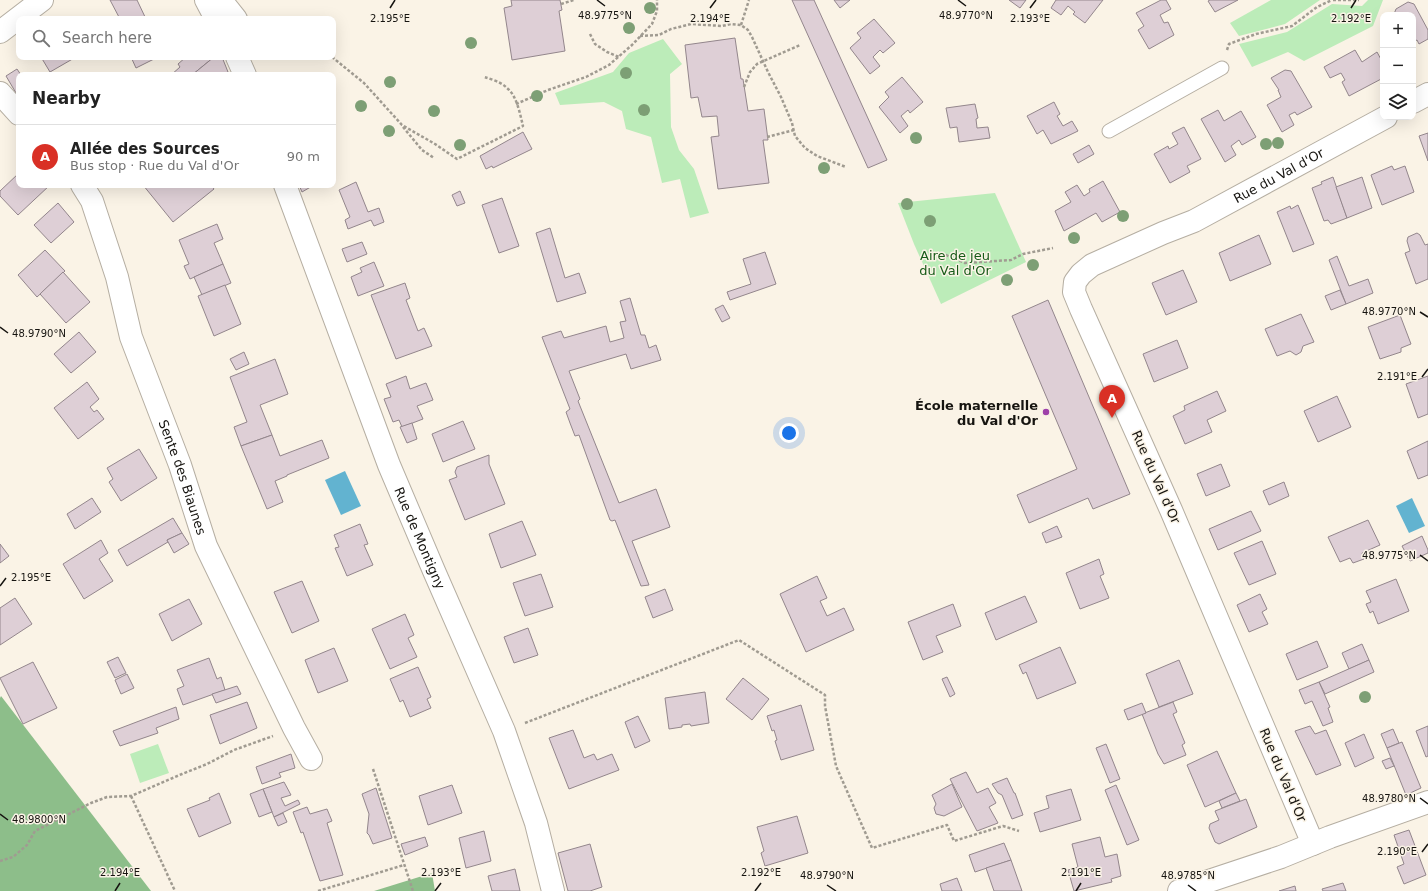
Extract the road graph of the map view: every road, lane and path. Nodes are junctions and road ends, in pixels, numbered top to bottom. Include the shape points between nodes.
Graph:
1 (42, 0) edge
2 (206, 0) edge
3 (218, 0) edge
4 (574, 0) edge
5 (657, 0) edge
6 (749, 0) edge
7 (1332, 0) edge
8 (1359, 0) edge
9 (561, 4) dead end
10 (21, 16) edge
11 (214, 16) edge
12 (234, 16) edge
13 (16, 20) edge
14 (741, 25) junction
15 (0, 32) edge
16 (590, 34) dead end
17 (640, 36) junction
18 (800, 45) dead end
19 (619, 57) junction
20 (238, 60) edge
21 (336, 60) edge
22 (762, 60) junction
23 (1222, 68) joint
24 (244, 72) edge
25 (484, 77) dead end
26 (744, 87) dead end
27 (0, 93) edge
28 (1428, 94) edge
29 (1416, 100) edge
30 (516, 104) junction
31 (16, 111) edge
32 (1380, 120) edge
33 (402, 125) junction
34 (794, 130) junction
35 (1109, 131) dead end
36 (767, 137) dead end
37 (434, 158) dead end
38 (846, 167) dead end
39 (84, 188) edge
40 (286, 188) edge
41 (1053, 248) dead end
42 (941, 253) dead end
43 (294, 728) junction
44 (504, 731) junction
45 (311, 759) dead end
46 (373, 769) dead end
47 (132, 796) junction
48 (1428, 802) edge
49 (1019, 831) dead end
50 (1312, 844) junction
51 (0, 861) edge
52 (404, 865) junction
53 (175, 891) edge
54 (318, 891) edge
55 (413, 891) edge
56 (553, 891) edge
57 (1179, 891) edge

1 - 10 street
2 - 11 street
3 - 12 street
4 - 9 path
5 - 17 path via 657,11 652,24
6 - 14 path
7 - 8 path
7 - 23 path via 1317,7 1292,26 1256,34 1230,44
13 - 15 street
14 - 17 path via 692,24 659,35
14 - 22 path via 748,30
16 - 19 path via 594,44
17 - 19 path
18 - 22 path
19 - 30 path via 602,70
20 - 24 street
21 - 33 path via 364,83
22 - 26 path via 750,72
22 - 34 path
23 - 35 lane
25 - 30 path via 507,88
27 - 31 street
28 - 29 street
30 - 33 path via 523,126 457,159
32 - 50 street, Rue du Val d'Or via 1194,221 1092,265 1075,282 1074,292
33 - 37 path via 422,150
34 - 36 path
34 - 38 path via 795,136 817,156
39 - 43 street, Sente des Biaunes via 92,201 117,277 131,337 180,465 206,546
40 - 44 street, Rue de Montigny via 389,465
41 - 42 path via 1023,254 1011,260 965,263
43 - 45 street, Sente des Biaunes
43 - 47 path via 234,750 208,764
44 - 49 path via 739,640 825,695 836,766 872,848 947,825 954,842 1004,826
44 - 56 street, Rue de Montigny via 536,823
46 - 52 path
47 - 51 path via 107,798 91,803 36,831 27,845 13,857
47 - 53 path
48 - 50 street
50 - 57 street
52 - 54 path
52 - 55 path

